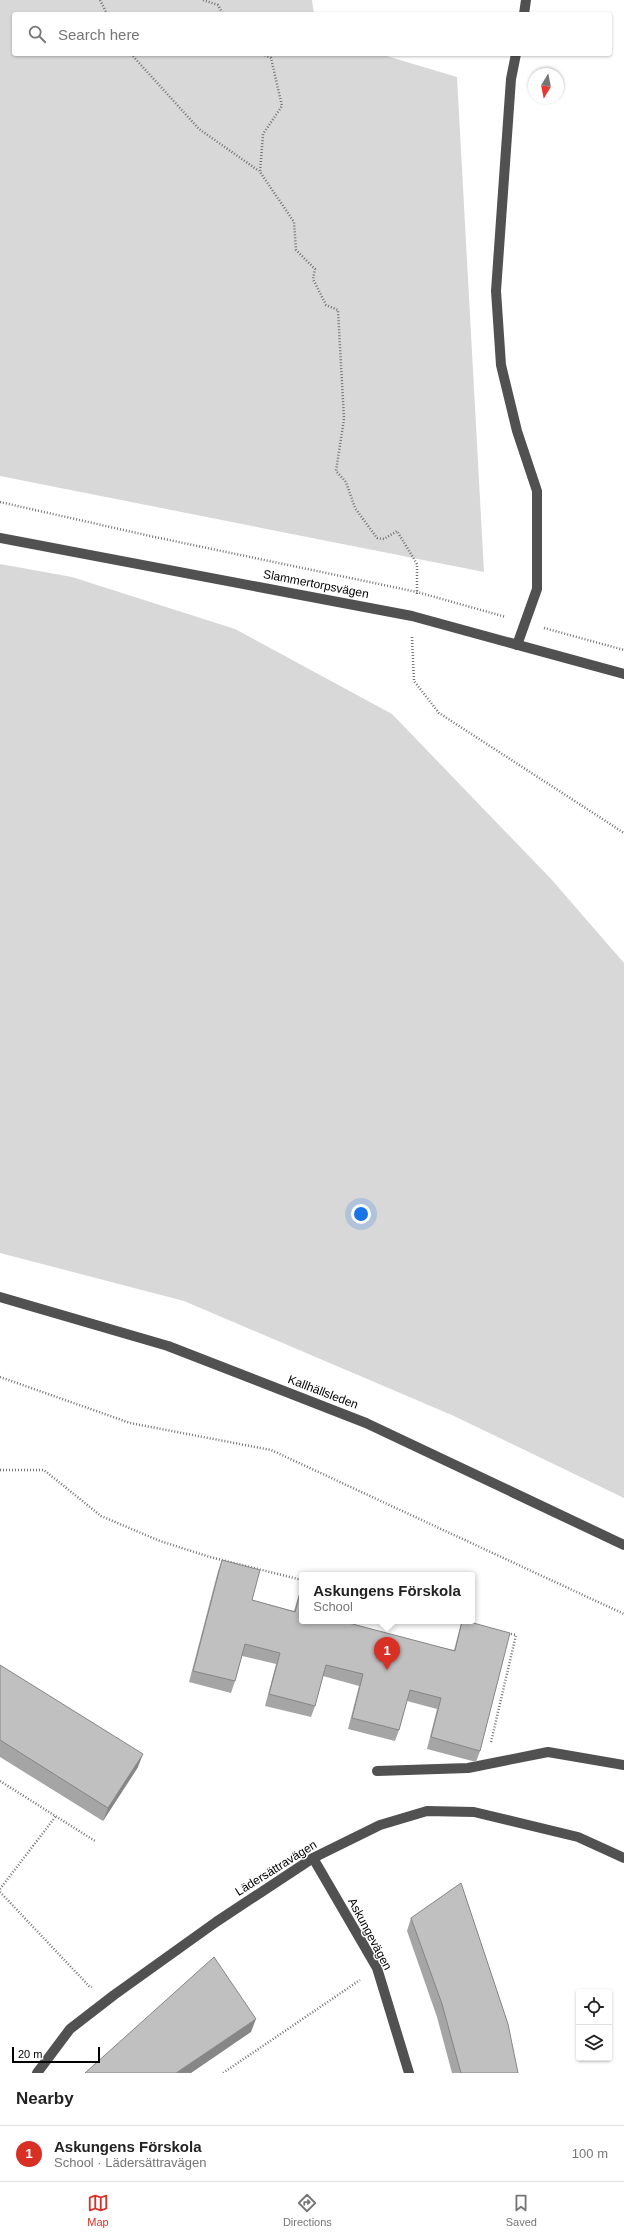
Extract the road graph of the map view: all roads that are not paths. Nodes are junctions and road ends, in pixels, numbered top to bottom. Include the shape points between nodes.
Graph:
1 (526, 0) edge
2 (524, 12) edge
3 (516, 56) edge
4 (0, 538) edge
5 (516, 645) junction
6 (624, 674) edge
7 (0, 1297) edge
8 (624, 1544) edge
9 (624, 1765) edge
10 (377, 1771) dead end
11 (313, 1858) junction
12 (624, 1858) edge
13 (37, 2073) edge
14 (409, 2073) edge

1 - 2 street
3 - 5 street via 511,79 496,291 501,365 517,430 537,492 537,589
4 - 5 street, Slammertorpsvägen via 412,616
5 - 6 street, Slammertorpsvägen
7 - 8 street, Kallhällsleden via 168,1346 366,1422
9 - 10 street via 548,1752 468,1768
11 - 12 street, Lädersättravägen via 380,1825 427,1811 474,1812 578,1837
11 - 13 street, Lädersättravägen via 216,1922 70,2029
11 - 14 street, Askungevägen via 377,1968

